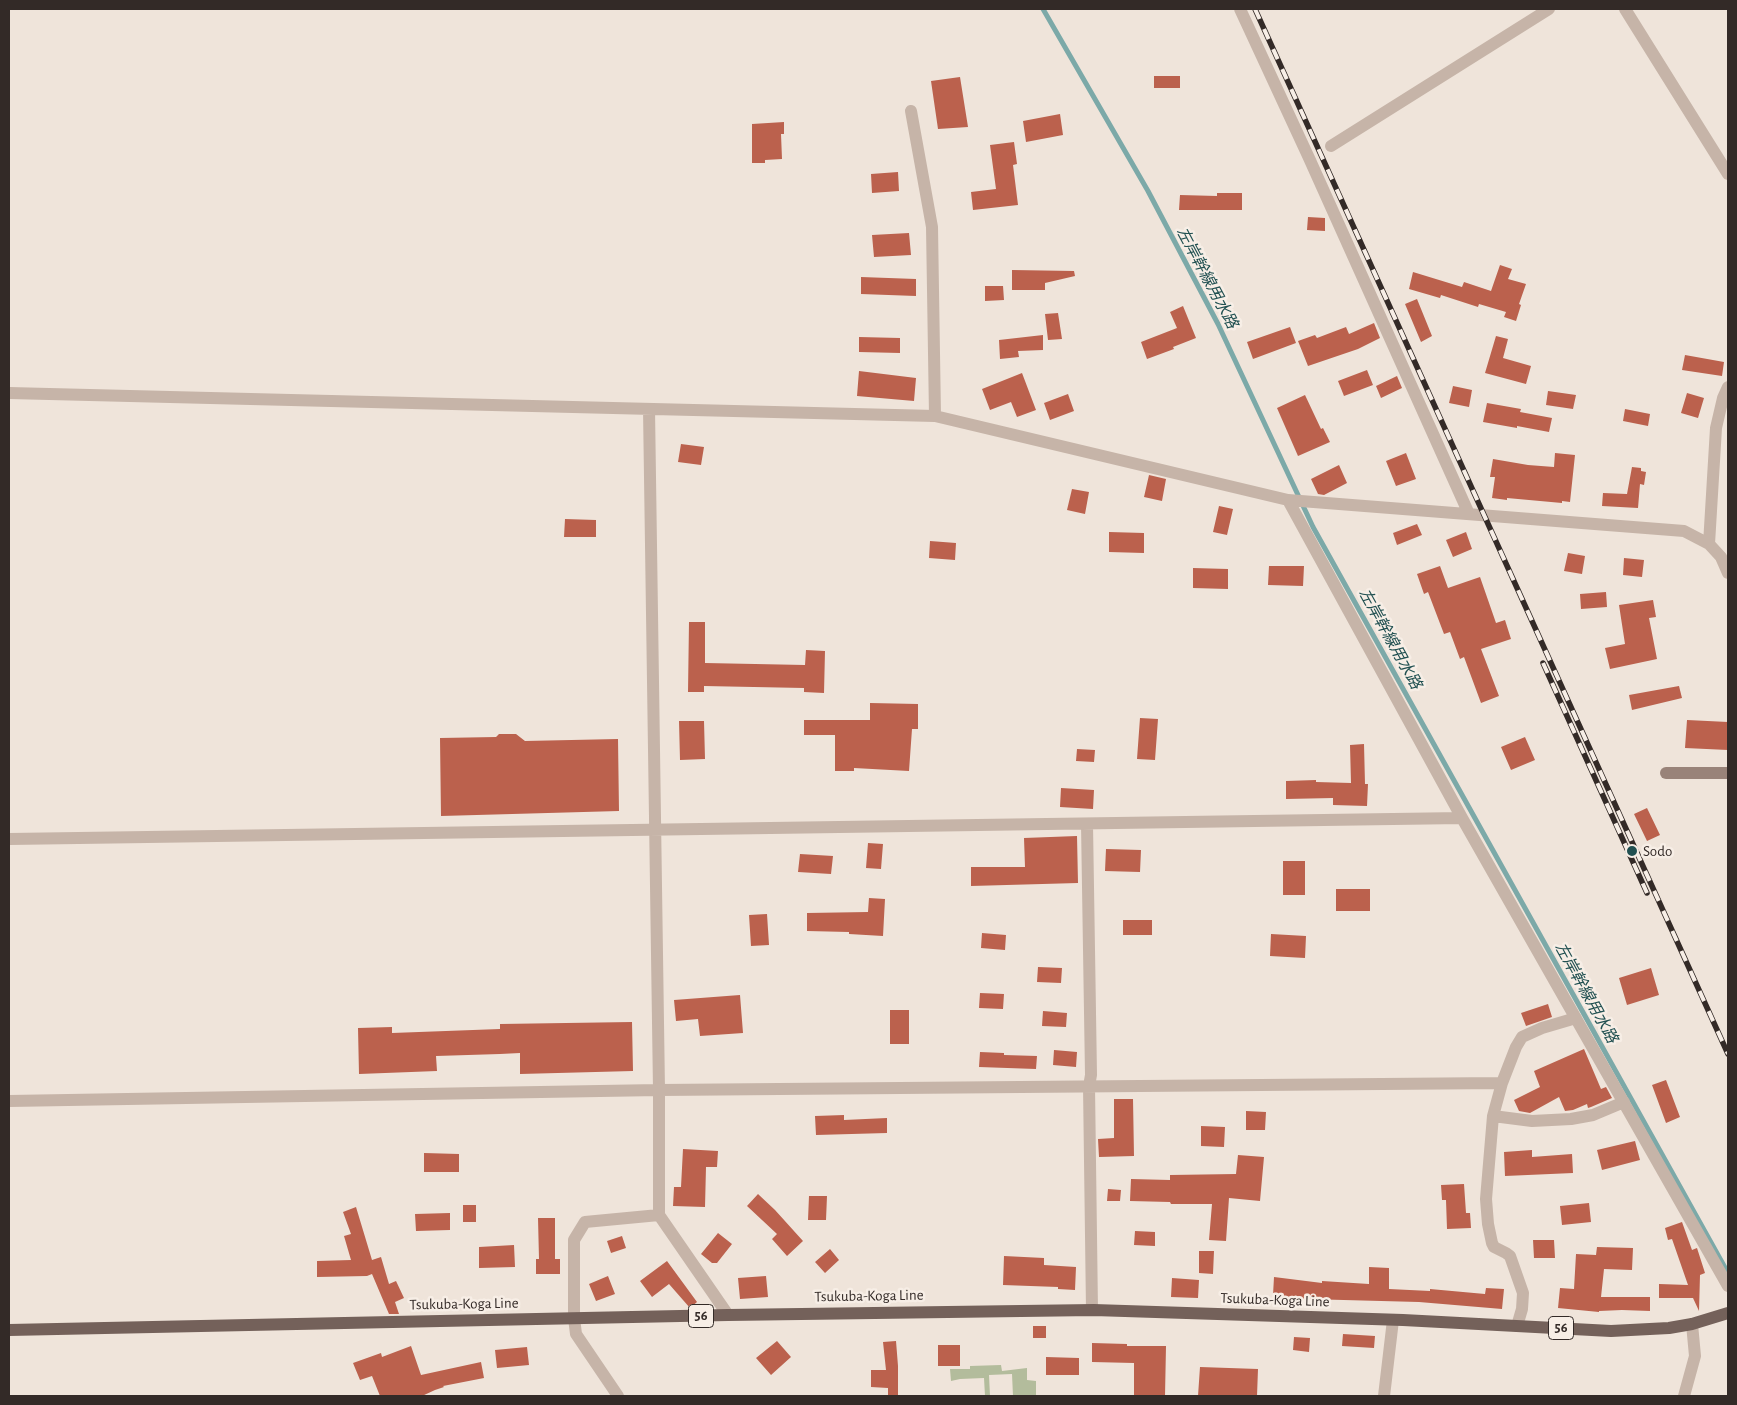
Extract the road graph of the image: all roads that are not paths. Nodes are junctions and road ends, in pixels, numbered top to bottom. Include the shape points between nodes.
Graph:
1 (1240, 9) edge
2 (1549, 9) edge
3 (1625, 9) edge
4 (911, 111) dead end
5 (1330, 146) dead end
6 (1728, 174) edge
7 (1728, 387) edge
8 (9, 393) edge
9 (649, 408) junction
10 (935, 416) junction
11 (1288, 500) junction
12 (1469, 514) junction
13 (1709, 544) junction
14 (1728, 573) edge
15 (1666, 773) dead end
16 (1728, 773) edge
17 (1462, 818) junction
18 (1087, 824) junction
19 (655, 830) junction
20 (9, 839) edge
21 (1576, 1018) junction
22 (1502, 1083) junction
23 (1090, 1086) junction
24 (659, 1090) junction
25 (9, 1101) edge
26 (1624, 1102) junction
27 (1494, 1116) junction
28 (659, 1215) junction
29 (1728, 1286) edge
30 (1092, 1310) junction
31 (1728, 1313) edge
32 (728, 1315) junction
33 (574, 1318) junction
34 (1393, 1320) junction
35 (1692, 1324) junction
36 (1517, 1326) junction
37 (9, 1330) edge
38 (618, 1396) edge
39 (1384, 1396) edge
40 (1684, 1396) edge

1 - 12 street
2 - 5 street
3 - 6 street
4 - 10 street via 932,227
7 - 13 street via 1716,428
8 - 9 street
9 - 10 street
9 - 19 street
10 - 11 street
11 - 12 street
11 - 17 street
12 - 13 street via 1684,531
13 - 14 street via 1721,557
15 - 16 main road
17 - 18 street
17 - 21 street
18 - 19 street
18 - 23 street
19 - 20 street
19 - 24 street
21 - 22 street via 1522,1038
21 - 26 street
22 - 23 street
22 - 27 street
23 - 24 street
23 - 30 street
24 - 25 street
24 - 28 street
26 - 27 street via 1593,1115 1571,1119 1532,1121
26 - 29 street
27 - 36 street via 1486,1199 1488,1224 1494,1247 1510,1256 1523,1294
28 - 32 street
28 - 33 street via 585,1222 574,1240
30 - 32 main road, Tsukuba-Koga Line / 56
30 - 34 main road, Tsukuba-Koga Line / 56
31 - 35 main road, Tsukuba-Koga Line / 56
32 - 33 main road, Tsukuba-Koga Line / 56
33 - 37 main road, Tsukuba-Koga Line / 56
33 - 38 street via 576,1334
34 - 36 main road, Tsukuba-Koga Line / 56
34 - 39 street
35 - 36 main road, Tsukuba-Koga Line / 56 via 1611,1331
35 - 40 street via 1695,1356

